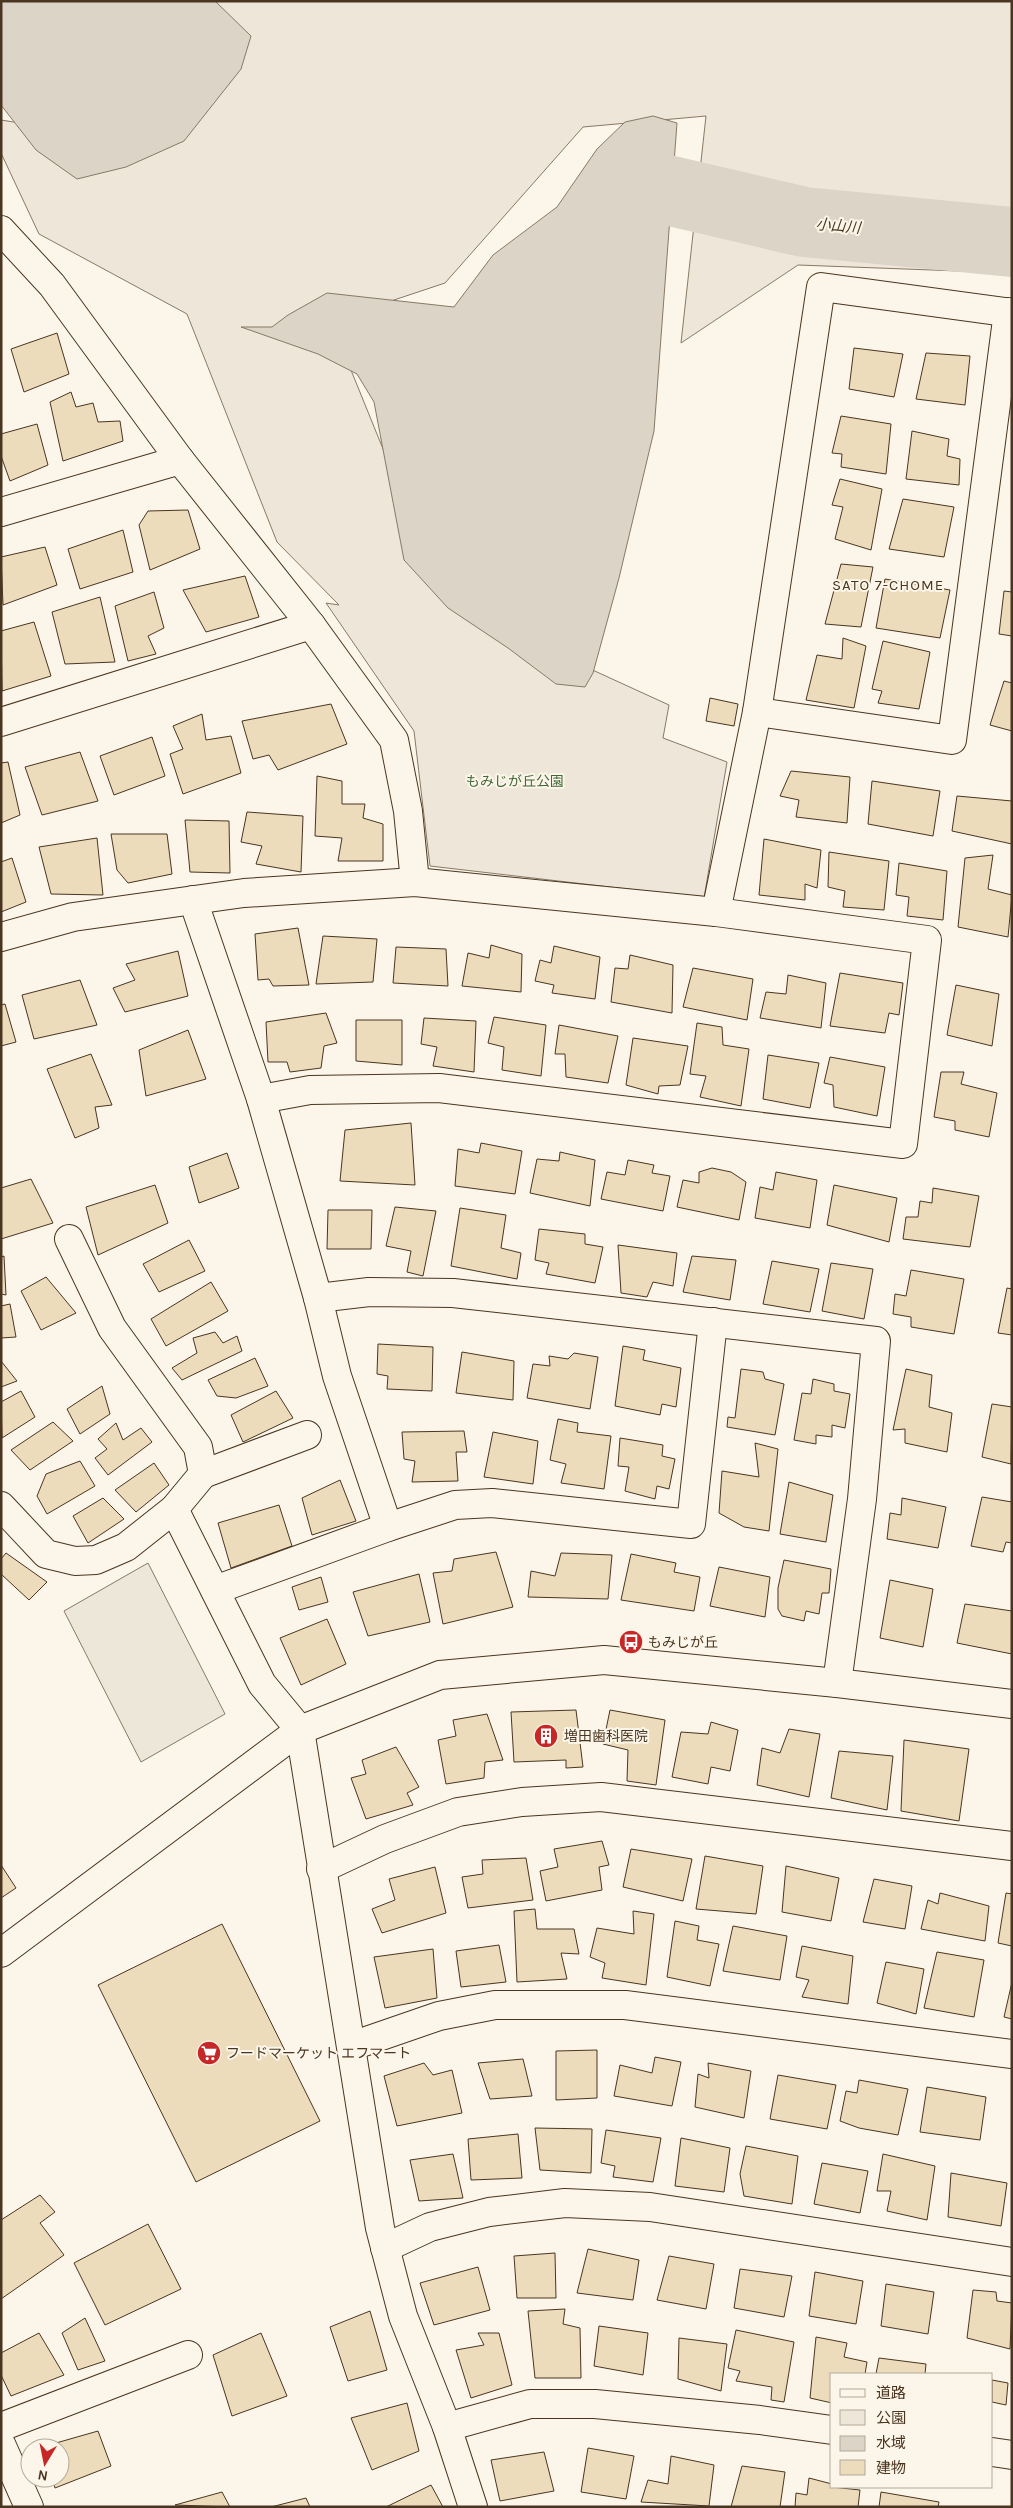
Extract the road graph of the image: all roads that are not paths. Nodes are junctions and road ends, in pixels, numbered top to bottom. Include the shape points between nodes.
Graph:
1 (1, 230) edge
2 (1010, 312) edge
3 (180, 460) junction
4 (1, 512) edge
5 (311, 625) junction
6 (756, 712) junction
7 (1, 722) edge
8 (414, 882) junction
9 (193, 900) junction
10 (716, 912) junction
11 (1, 937) edge
12 (261, 1099) junction
13 (69, 1239) dead end
14 (318, 1298) junction
15 (713, 1322) junction
16 (307, 1434) dead end
17 (203, 1474) junction
18 (1, 1506) edge
19 (174, 1508) junction
20 (388, 1527) junction
21 (215, 1590) junction
22 (837, 1683) junction
23 (1012, 1704) edge
24 (300, 1730) junction
25 (1012, 1846) edge
26 (321, 1869) junction
27 (1, 1953) edge
28 (352, 2046) junction
29 (1012, 2054) edge
30 (385, 2248) junction
31 (1012, 2262) edge
32 (188, 2355) dead end
33 (1, 2427) edge
34 (447, 2427) junction
35 (830, 2430) edge
36 (1, 2444) edge
37 (993, 2452) edge
38 (1012, 2455) edge
39 (30, 2507) edge
40 (474, 2507) edge

1 - 3 street via 52,285
2 - 6 street via 821,287
2 - 6 street via 952,740
3 - 4 street
3 - 5 street
5 - 7 street
5 - 8 street via 394,740 408,811
6 - 10 street
8 - 9 street via 244,893
8 - 10 street
9 - 11 street via 74,916
9 - 12 street
10 - 12 street via 927,940 903,1144 439,1088 310,1090
12 - 14 street
13 - 17 street via 112,1328 198,1447
14 - 15 street via 369,1292 452,1293
14 - 20 street via 337,1376
15 - 20 street via 691,1524 492,1503 455,1505
15 - 22 street via 876,1340 862,1499
16 - 17 street
17 - 19 street
18 - 19 street via 46,1554 74,1561 96,1560 126,1547
19 - 21 street
20 - 21 street
21 - 24 street via 262,1684
22 - 23 street
22 - 24 street via 604,1660 440,1675
24 - 26 street
24 - 27 street
25 - 26 street via 601,1797 522,1802 458,1812 385,1839
26 - 28 street
28 - 29 street via 439,2016 495,2005 626,2005
28 - 30 street
30 - 31 street via 430,2227 489,2212 565,2203 650,2207
30 - 34 street via 402,2316
32 - 33 street
34 - 35 street via 530,2404 577,2404 760,2420
34 - 40 street
36 - 39 street
37 - 38 street

